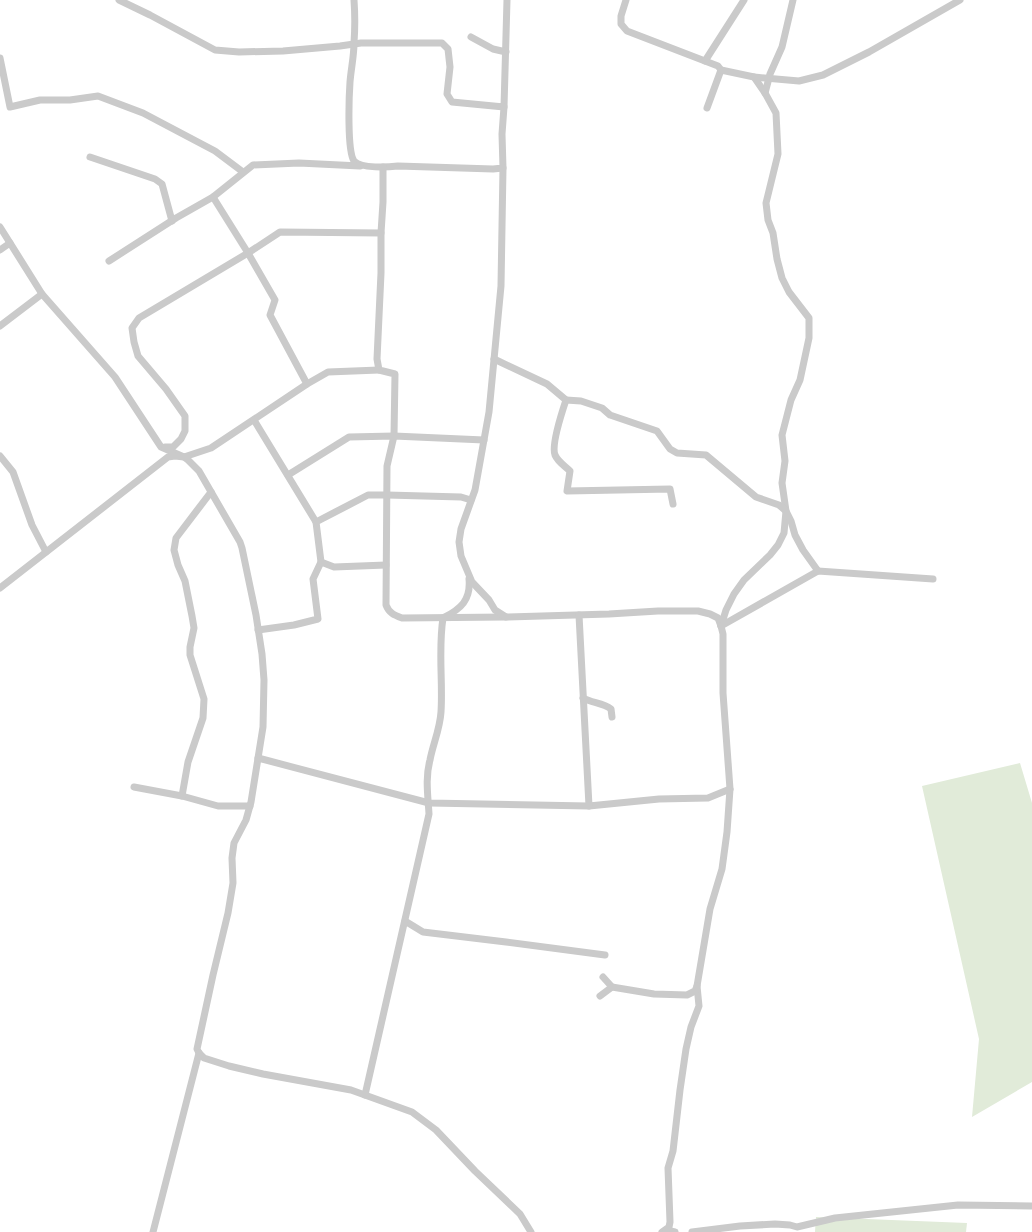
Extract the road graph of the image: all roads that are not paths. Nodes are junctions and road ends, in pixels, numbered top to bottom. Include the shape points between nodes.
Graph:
1 (119, 0) edge
2 (354, 0) edge
3 (507, 0) edge
4 (626, 0) edge
5 (744, 0) edge
6 (793, 0) edge
7 (960, 0) edge
8 (472, 38) dead end
9 (354, 43) junction
10 (506, 52) junction
11 (0, 58) edge
12 (705, 61) junction
13 (721, 70) junction
14 (754, 77) junction
15 (769, 79) junction
16 (765, 93) junction
17 (504, 106) junction
18 (707, 108) dead end
19 (90, 157) dead end
20 (362, 166) junction
21 (384, 167) junction
22 (503, 168) junction
23 (243, 172) junction
24 (213, 197) junction
25 (172, 221) junction
26 (0, 227) edge
27 (380, 233) junction
28 (10, 243) junction
29 (0, 250) edge
30 (248, 253) junction
31 (109, 261) dead end
32 (42, 294) junction
33 (0, 326) edge
34 (494, 359) junction
35 (379, 370) junction
36 (307, 384) junction
37 (566, 400) junction
38 (254, 420) junction
39 (394, 436) junction
40 (484, 440) junction
41 (161, 447) junction
42 (0, 456) edge
43 (184, 457) junction
44 (288, 475) junction
45 (211, 492) junction
46 (387, 495) junction
47 (471, 500) junction
48 (673, 504) dead end
49 (786, 511) junction
50 (316, 522) junction
51 (46, 552) junction
52 (321, 562) junction
53 (386, 565) junction
54 (818, 571) junction
55 (469, 576) junction
56 (933, 579) dead end
57 (0, 588) edge
58 (727, 608) junction
59 (579, 615) junction
60 (711, 615) junction
61 (506, 617) junction
62 (443, 618) junction
63 (722, 626) junction
64 (258, 630) junction
65 (585, 700) junction
66 (612, 718) dead end
67 (258, 758) junction
68 (134, 787) dead end
69 (730, 789) junction
70 (182, 796) junction
71 (429, 803) junction
72 (250, 806) junction
73 (589, 806) junction
74 (405, 921) junction
75 (605, 956) dead end
76 (602, 977) dead end
77 (697, 986) junction
78 (612, 987) junction
79 (600, 996) dead end
80 (199, 1053) junction
81 (365, 1095) junction
82 (1032, 1206) edge
83 (664, 1231) edge
84 (153, 1232) edge
85 (531, 1232) edge
86 (675, 1232) edge
87 (692, 1232) edge

1 - 9 street via 215,50 283,51
2 - 9 street
3 - 10 street
4 - 12 street via 621,24 627,31
5 - 12 street
6 - 15 street via 782,47
7 - 15 street via 823,75 799,81
8 - 10 street via 493,49
9 - 17 street via 442,44 448,49 450,67 447,94 452,102
9 - 20 street via 350,82 351,152 355,162
10 - 17 street
11 - 23 street via 10,108 40,100 70,100 98,96 143,113 215,151
12 - 13 street via 718,66
13 - 14 street
13 - 18 street
14 - 15 street
14 - 16 street
15 - 16 street
16 - 49 street via 776,113 778,154 766,203 768,220 782,278 789,292 809,318 809,338 804,365 782,435 785,461 782,483
17 - 22 street
19 - 25 street via 159,181
20 - 21 street
20 - 23 street via 299,163 253,165
21 - 22 street
21 - 27 street
22 - 34 street via 501,286
23 - 24 street
24 - 25 street
24 - 30 street
25 - 31 street
26 - 28 street
27 - 30 street via 280,232
27 - 35 street via 377,359
28 - 29 street
28 - 32 street
30 - 36 street via 274,300 270,315
30 - 41 street via 139,318 132,328 138,356 185,416 185,431 181,439 173,447
32 - 33 street
32 - 41 street via 115,377
34 - 37 street via 547,384
34 - 40 street
35 - 36 street via 328,372
35 - 39 street via 395,374
36 - 38 street
37 - 48 street via 556,432 554,454 570,471 567,491 670,489
37 - 49 street via 581,401 602,408 610,414 657,431 670,449 677,453 706,455 756,498 779,505
38 - 43 street via 211,448
38 - 44 street
39 - 40 street
39 - 44 street via 349,438
39 - 46 street via 388,466
40 - 47 street
41 - 43 street
42 - 51 street via 13,472 32,525
43 - 45 street via 199,471
43 - 51 street via 168,457
44 - 50 street
45 - 64 street via 242,548
45 - 70 street via 176,538 174,550 185,581 194,628 190,655 204,699 203,718 188,762
46 - 47 street via 461,497
46 - 50 street via 368,496
46 - 53 street
47 - 55 street via 459,542 461,556
49 - 54 street via 795,535
49 - 58 street via 784,533 778,545 744,580
50 - 52 street
51 - 57 street
52 - 53 street via 334,567
52 - 64 street via 313,579 318,619
53 - 62 street via 386,605 394,616
54 - 56 street
54 - 63 street
55 - 61 street via 495,610
55 - 62 street via 463,605
58 - 60 street
58 - 63 street
59 - 60 street via 658,610 698,611
59 - 61 street
59 - 65 street
60 - 63 street via 718,618
61 - 62 street
62 - 71 street via 440,655 441,714 426,780
63 - 69 street via 724,708
64 - 67 street via 264,680 263,727
65 - 66 street via 608,707
65 - 73 street
67 - 71 street
67 - 72 street
68 - 70 street
69 - 73 street via 708,798 659,798
69 - 77 street via 724,856 710,909
70 - 72 street via 218,806
71 - 73 street
71 - 74 street via 429,814
72 - 80 street via 234,843 233,883 228,913 199,1038
74 - 75 street via 423,932
74 - 81 street
76 - 78 street
77 - 78 street via 695,991 687,995 654,994
77 - 83 street via 699,1006 686,1049 673,1151 668,1168 670,1222
78 - 79 street
80 - 81 street via 204,1058 229,1066
80 - 84 street
81 - 85 street via 412,1112 436,1130 520,1214
82 - 87 street via 958,1205 835,1218 797,1227 740,1226
83 - 86 street

